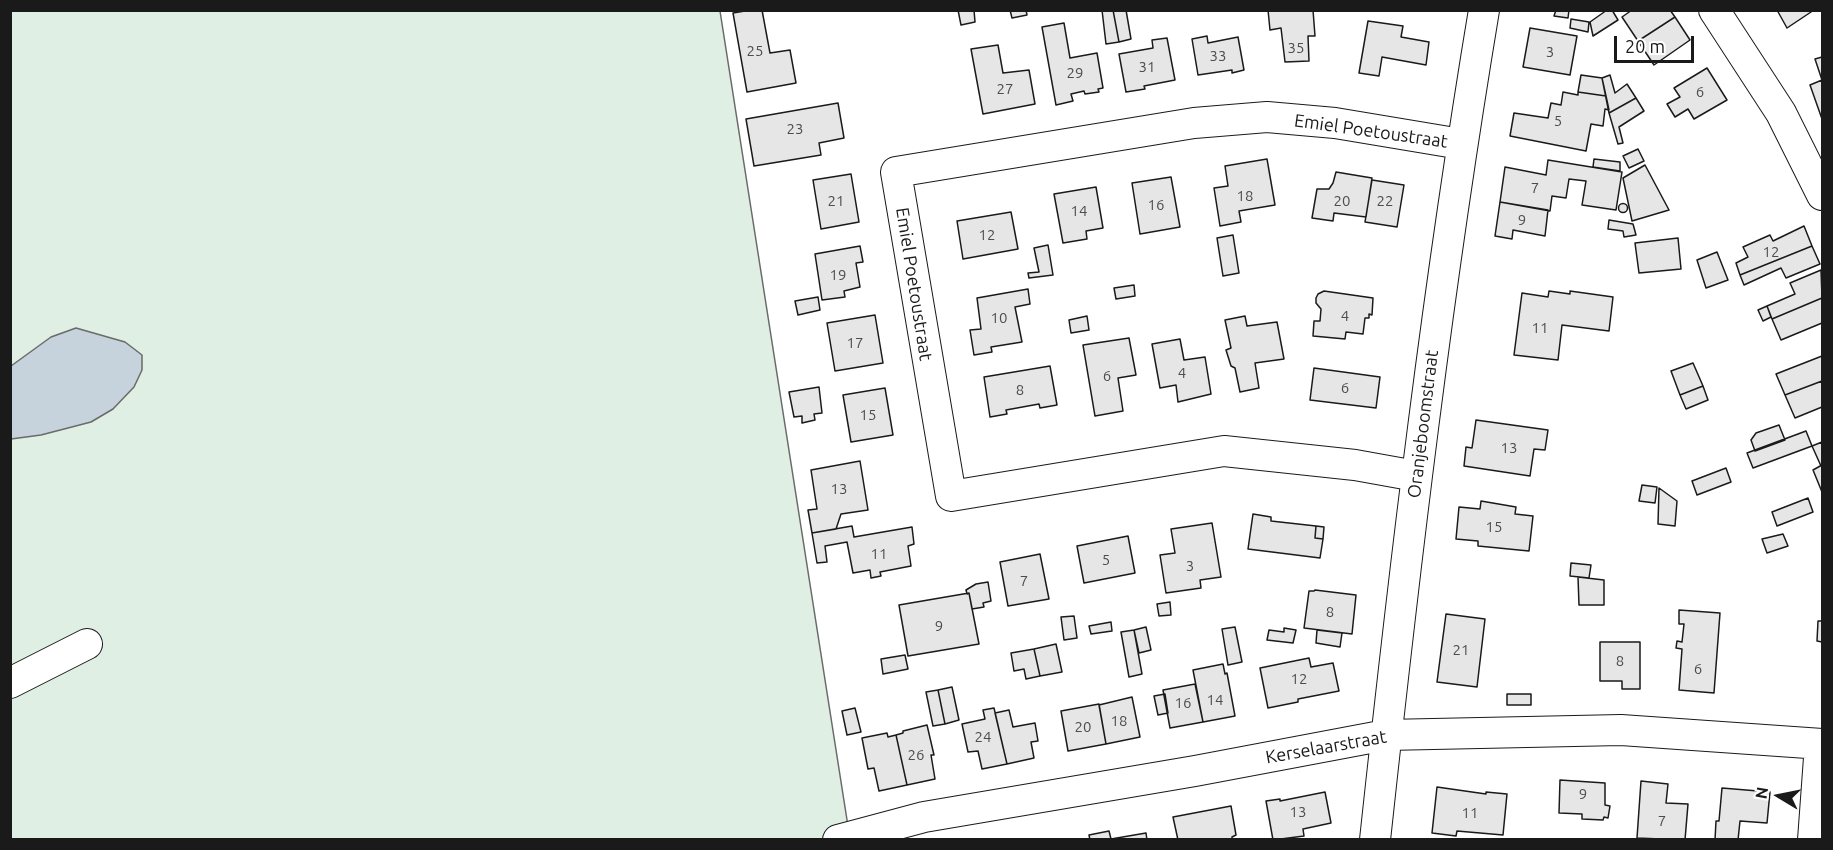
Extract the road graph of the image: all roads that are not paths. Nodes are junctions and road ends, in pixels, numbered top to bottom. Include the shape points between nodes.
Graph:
1 (1484, 10) edge
2 (1714, 10) edge
3 (1461, 144) junction
4 (1822, 195) edge
5 (1416, 476) junction
6 (87, 644) dead end
7 (10, 683) edge
8 (1386, 735) junction
9 (1821, 744) edge
10 (837, 840) edge
11 (1375, 840) edge
12 (1813, 840) edge

1 - 3 street, Oranjeboomstraat
2 - 4 street via 1781,113
3 - 5 street, Oranjeboomstraat
3 - 5 street, Emiel Poetoustraat via 1335,123 1267,117 1194,123 896,172 951,496 1224,451 1355,465
5 - 8 street, Oranjeboomstraat
6 - 7 street
8 - 9 street, Kerselaarstraat via 1621,730
8 - 10 street, Kerselaarstraat via 924,817
8 - 11 street, Oranjeboomstraat
9 - 12 street

